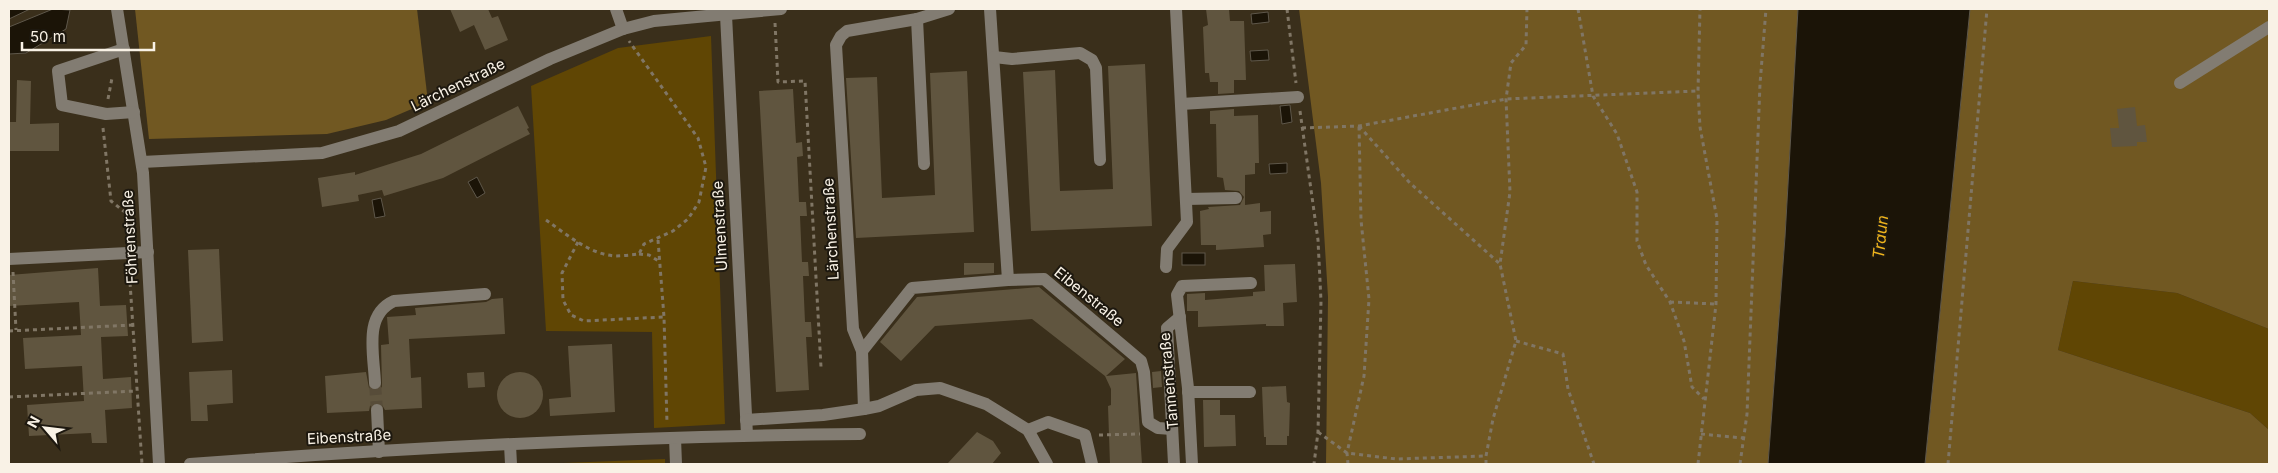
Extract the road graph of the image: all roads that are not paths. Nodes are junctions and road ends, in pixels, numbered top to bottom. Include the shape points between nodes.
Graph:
1 (117, 9) edge
2 (616, 9) edge
3 (778, 9) edge
4 (949, 9) edge
5 (990, 9) edge
6 (1176, 9) edge
7 (726, 15) junction
8 (917, 19) junction
9 (2269, 27) edge
10 (623, 29) junction
11 (118, 51) junction
12 (994, 57) junction
13 (2180, 83) dead end
14 (1298, 97) road end
15 (1181, 104) junction
16 (134, 112) junction
17 (1100, 160) dead end
18 (142, 162) junction
19 (924, 164) dead end
20 (1236, 198) dead end
21 (1186, 199) junction
22 (148, 252) junction
23 (11, 259) edge
24 (1166, 267) dead end
25 (1008, 280) junction
26 (1251, 283) dead end
27 (485, 294) dead end
28 (1180, 317) junction
29 (862, 351) junction
30 (375, 383) tunnel mouth
31 (1188, 392) junction
32 (1250, 392) dead end
33 (864, 409) junction
34 (377, 410) tunnel mouth
35 (746, 420) junction
36 (1172, 429) junction
37 (1028, 430) junction
38 (860, 434) dead end
39 (747, 435) junction
40 (671, 438) junction
41 (510, 445) junction
42 (379, 452) junction
43 (159, 464) edge
44 (190, 464) edge
45 (511, 464) edge
46 (676, 464) edge
47 (1047, 464) edge
48 (1092, 464) edge
49 (1174, 464) edge
50 (1192, 464) edge

1 - 11 street, Föhrenstraße
2 - 10 street
3 - 7 street, Lärchenstraße
4 - 8 street, Lärchenstraße
5 - 12 street
6 - 15 street
7 - 10 street, Lärchenstraße via 654,21
7 - 35 street, Ulmenstraße
8 - 19 street
8 - 29 street, Lärchenstraße via 847,31 836,45 853,329
9 - 13 street
10 - 18 street, Lärchenstraße via 550,59 399,132 322,153
11 - 16 street, Föhrenstraße
11 - 16 street via 58,71 62,105 106,114
12 - 17 street via 1012,59 1080,53 1092,60 1096,68
12 - 25 street
14 - 15 street
15 - 21 street
16 - 18 street, Föhrenstraße
18 - 22 street, Föhrenstraße
20 - 21 street
21 - 24 street via 1187,222 1167,249
22 - 23 street
22 - 43 street, Föhrenstraße
25 - 29 street, Eibenstraße via 912,288
25 - 36 street, Eibenstraße via 1044,279 1141,360 1148,422 1158,428
26 - 28 street, Tannenstraße via 1182,286 1177,295
27 - 30 street via 394,301 385,305 373,327
28 - 31 street, Tannenstraße
28 - 36 street via 1167,328
29 - 33 street, Lärchenstraße
31 - 32 street
31 - 50 street, Tannenstraße
33 - 35 street via 823,416
33 - 37 street via 916,390 940,388 986,404
34 - 42 street
35 - 39 street, Ulmenstraße
36 - 49 street
37 - 47 street
37 - 48 street via 1048,422 1086,435
38 - 39 street, Eibenstraße
39 - 40 street, Eibenstraße
40 - 41 street, Eibenstraße
40 - 46 street
41 - 42 street, Eibenstraße
41 - 45 street
42 - 44 street, Eibenstraße

